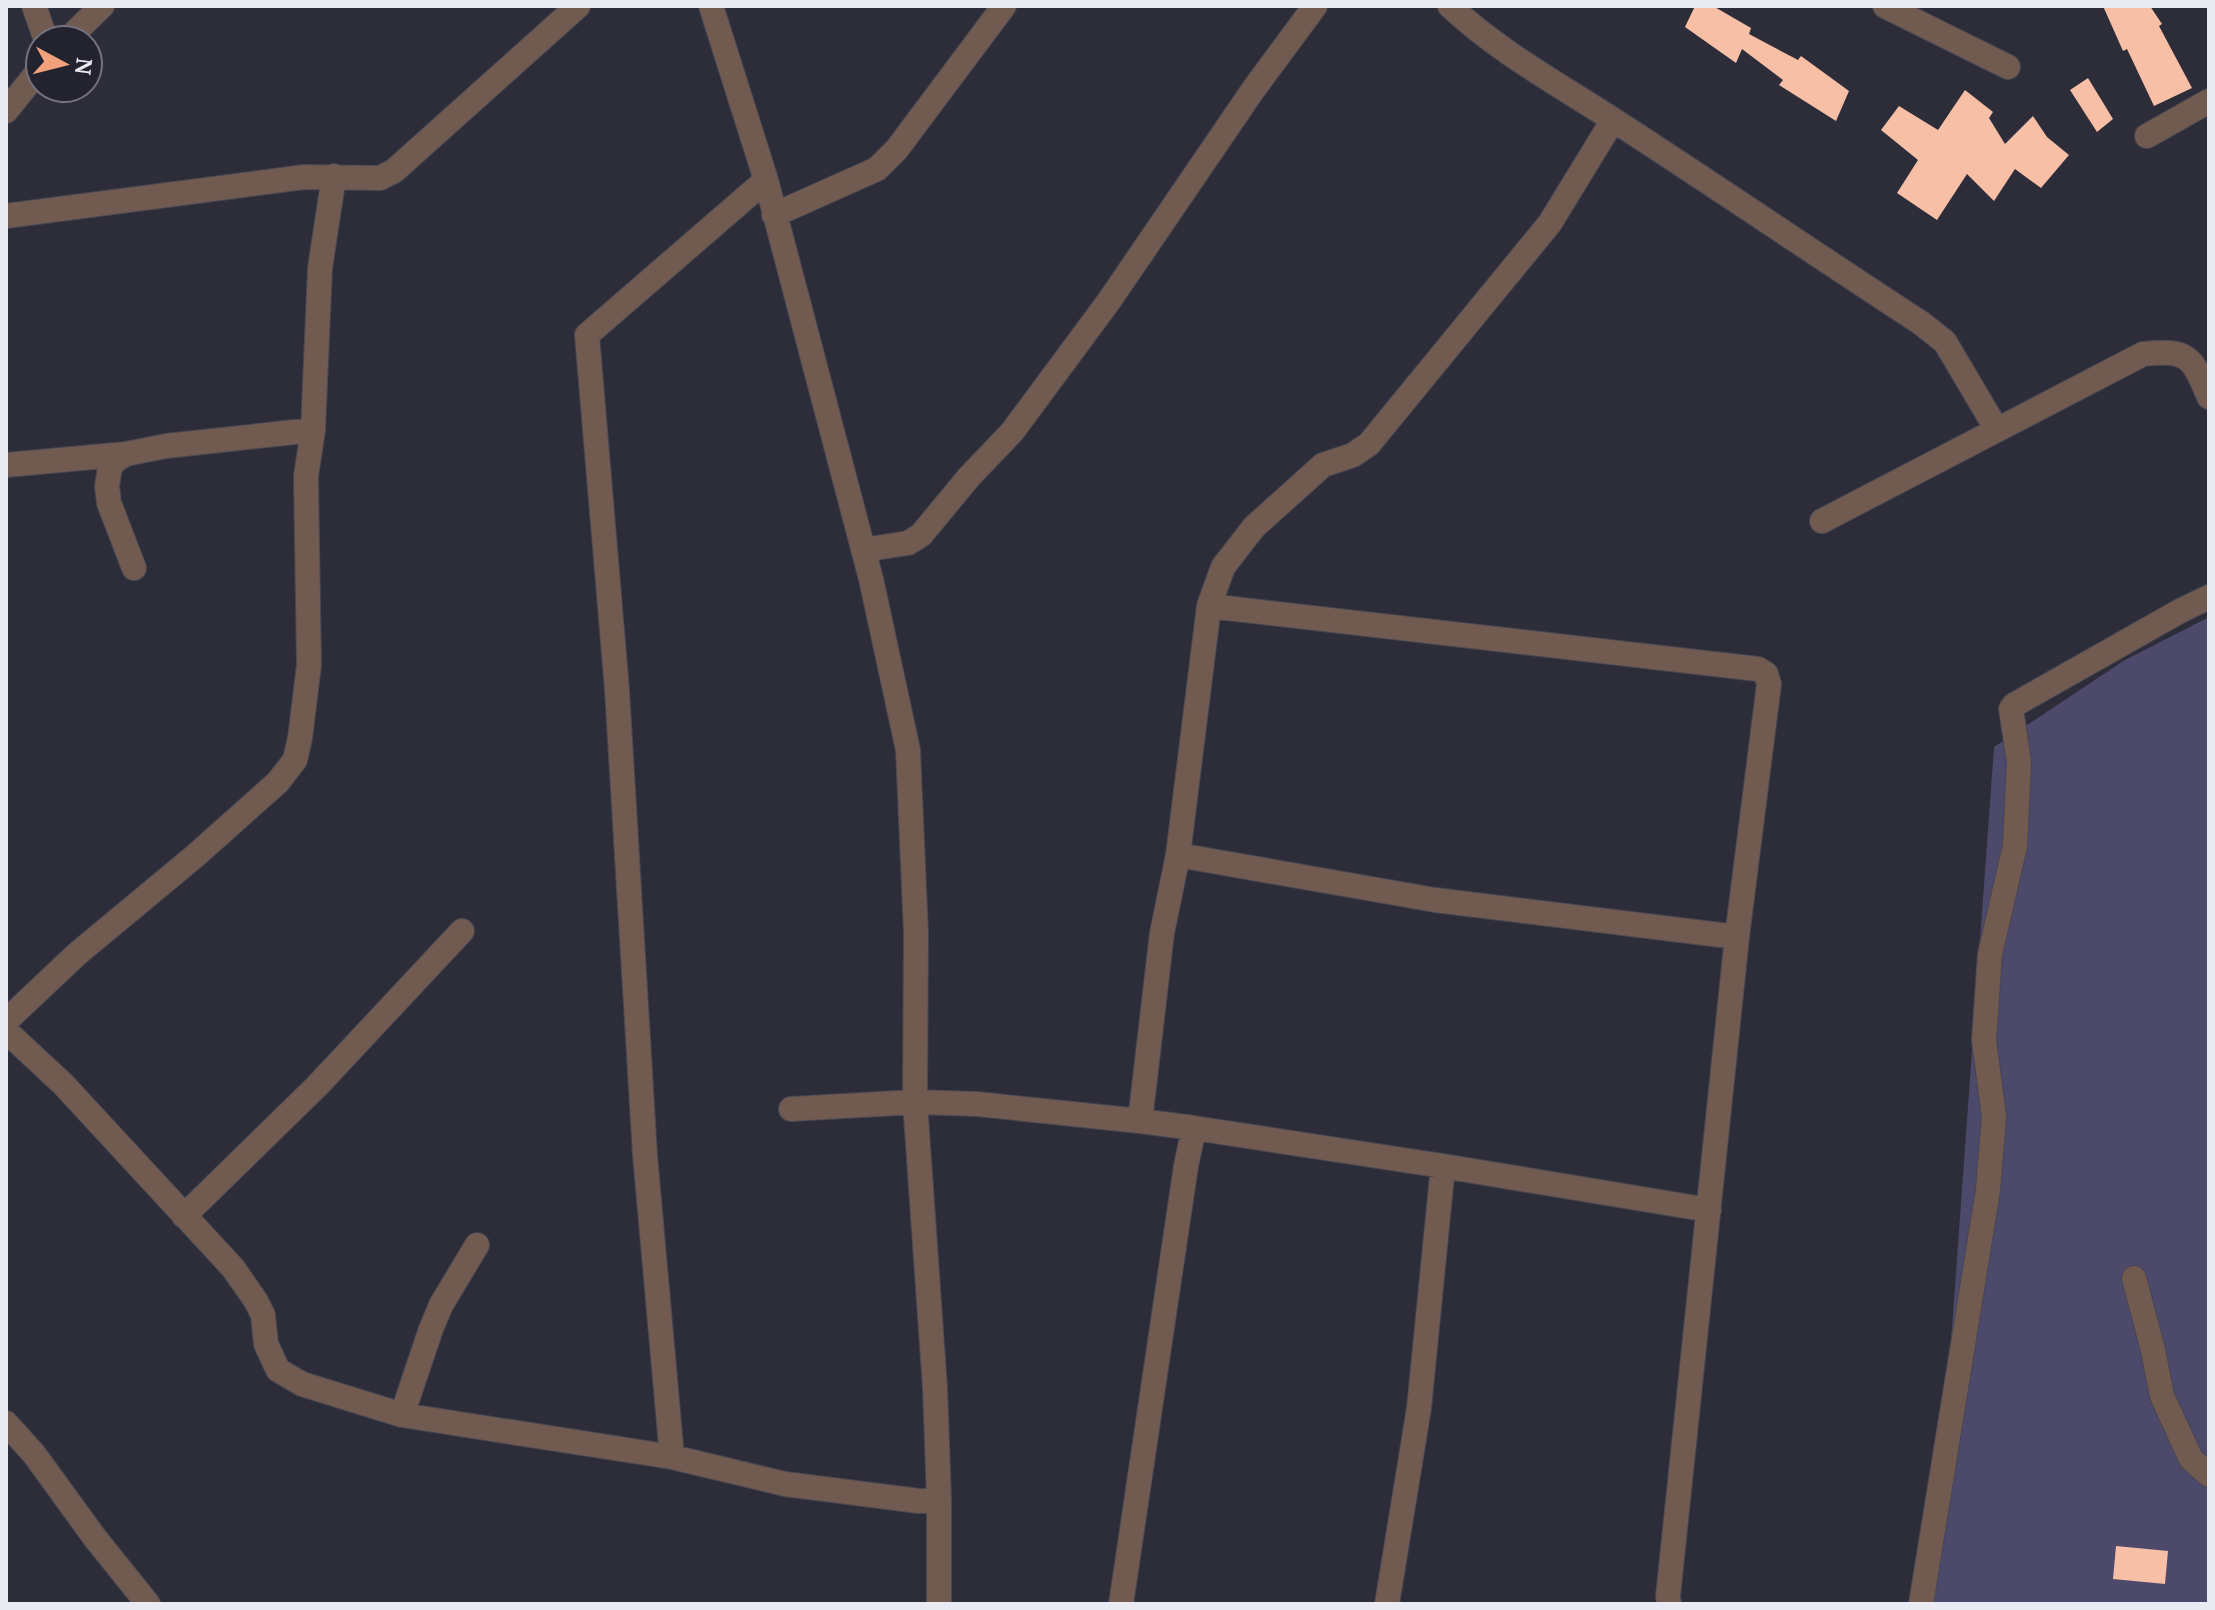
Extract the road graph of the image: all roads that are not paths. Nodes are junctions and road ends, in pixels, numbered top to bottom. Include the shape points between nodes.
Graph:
1 (102, 6) edge
2 (578, 6) edge
3 (711, 6) edge
4 (1004, 6) edge
5 (1315, 6) edge
6 (1450, 6) edge
7 (1885, 6) edge
8 (83, 24) edge
9 (2008, 67) dead end
10 (24, 89) edge
11 (2209, 101) edge
12 (6, 111) edge
13 (1613, 120) junction
14 (2147, 136) dead end
15 (334, 176) junction
16 (766, 180) junction
17 (774, 215) junction
18 (6, 216) edge
19 (2209, 397) edge
20 (313, 430) junction
21 (1997, 430) junction
22 (126, 454) junction
23 (6, 465) edge
24 (1822, 521) dead end
25 (863, 550) junction
26 (134, 568) dead end
27 (2209, 597) edge
28 (1209, 606) junction
29 (1178, 855) junction
30 (462, 931) dead end
31 (1737, 937) junction
32 (6, 1021) edge
33 (6, 1031) edge
34 (915, 1102) junction
35 (791, 1109) dead end
36 (1140, 1121) junction
37 (1194, 1128) junction
38 (1443, 1166) junction
39 (1709, 1210) junction
40 (184, 1216) junction
41 (477, 1245) dead end
42 (2134, 1278) dead end
43 (402, 1415) junction
44 (9, 1434) edge
45 (672, 1457) junction
46 (2209, 1475) edge
47 (939, 1499) junction
48 (148, 1604) edge
49 (939, 1604) edge
50 (1121, 1604) edge
51 (1387, 1604) edge
52 (1669, 1604) edge
53 (1921, 1604) edge

1 - 8 street
2 - 15 street via 394,171 380,178
3 - 16 street
4 - 17 street via 877,169
5 - 25 street via 1012,432 921,535 908,543
6 - 13 street via 1543,77
7 - 9 street
10 - 12 street
11 - 14 street
13 - 21 street via 1945,342
13 - 28 street via 1550,223 1369,444 1323,465 1254,527 1223,567
15 - 18 street
15 - 20 street via 320,268
16 - 17 street
16 - 45 street via 587,335 617,690 645,1155
17 - 25 street
19 - 21 street via 2195,364 2181,355 2143,354
20 - 22 street
20 - 32 street via 306,476 309,665 295,760 278,782
21 - 24 street
22 - 23 street
22 - 26 street via 110,467 107,486
25 - 34 street via 908,750 916,933
27 - 53 street via 2011,709 2019,762 2015,846 1990,954 1984,1040 1994,1117 1988,1190
28 - 29 street
28 - 31 street via 1766,674 1769,684
29 - 31 street via 1435,900
29 - 36 street via 1162,933
30 - 40 street via 317,1086
31 - 39 street
33 - 40 street via 63,1084
34 - 35 street
34 - 36 street
34 - 47 street
36 - 37 street
37 - 38 street
37 - 50 street
38 - 39 street
38 - 51 street via 1419,1408
39 - 52 street
40 - 43 street via 256,1301 278,1370 302,1384
41 - 43 street via 441,1305
42 - 46 street via 2162,1396 2191,1459
43 - 45 street
44 - 48 street via 34,1454
45 - 47 street via 785,1484
47 - 49 street

